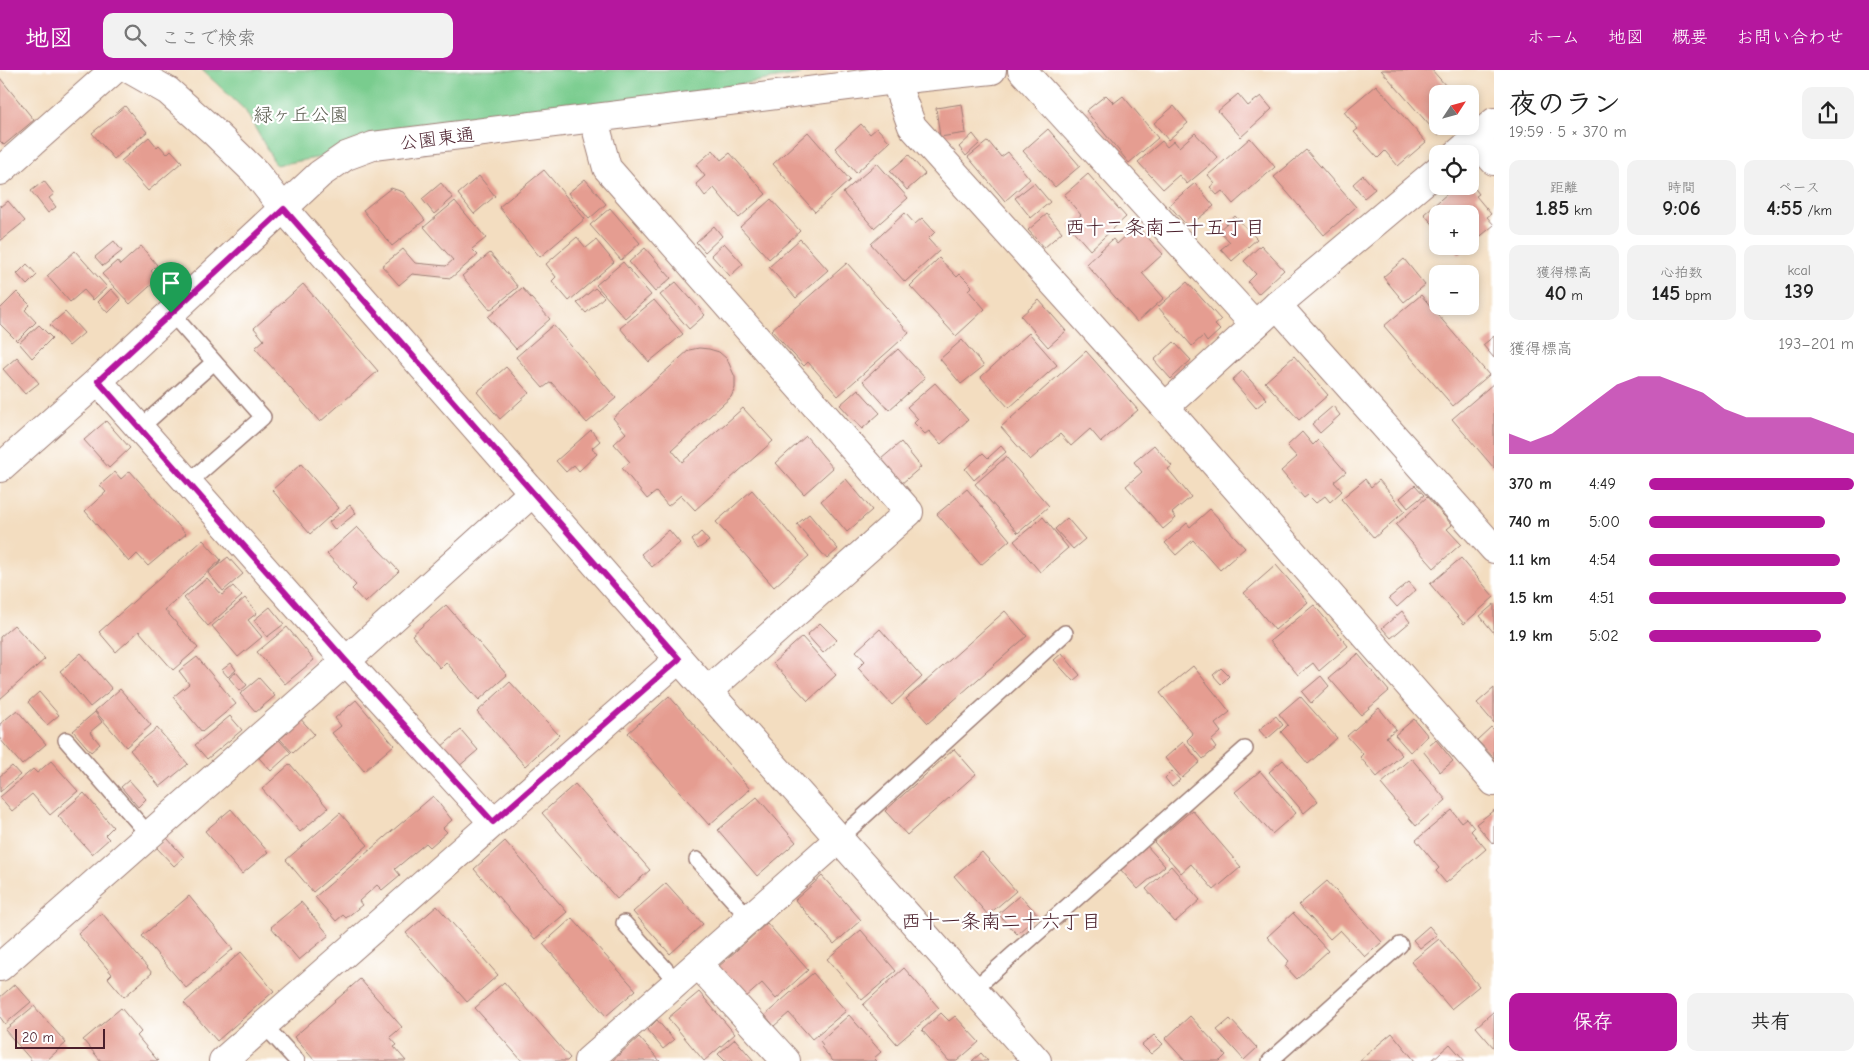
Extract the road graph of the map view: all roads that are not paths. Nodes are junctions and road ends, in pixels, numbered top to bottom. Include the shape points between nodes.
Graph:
1 (114, 70) edge
2 (131, 70) edge
3 (992, 70) edge
4 (1022, 70) edge
5 (925, 74) edge
6 (895, 80) junction
7 (594, 120) junction
8 (1475, 138) edge
9 (4, 160) edge
10 (1494, 161) edge
11 (1429, 178) edge
12 (284, 209) junction
13 (1278, 305) junction
14 (171, 313) junction
15 (1256, 325) junction
16 (214, 362) junction
17 (98, 381) junction
18 (1165, 407) junction
19 (140, 428) junction
20 (0, 468) edge
21 (188, 483) junction
22 (533, 492) junction
23 (1494, 548) edge
24 (1065, 633) dead end
25 (679, 659) junction
26 (346, 661) junction
27 (709, 690) junction
28 (66, 740) dead end
29 (1245, 749) dead end
30 (1494, 782) edge
31 (493, 822) junction
32 (149, 835) junction
33 (839, 839) junction
34 (697, 860) dead end
35 (749, 918) junction
36 (624, 923) dead end
37 (1400, 945) dead end
38 (698, 964) junction
39 (0, 967) edge
40 (677, 982) junction
41 (973, 990) junction
42 (264, 1025) junction
43 (223, 1061) edge
44 (297, 1061) edge
45 (588, 1061) edge
46 (786, 1061) edge
47 (1037, 1061) edge
48 (1270, 1061) edge

1 - 9 street
2 - 12 street via 168,91 213,131 254,171
3 - 5 street, 公園東通
4 - 15 street
5 - 6 street, 公園東通
6 - 7 street, 公園東通
6 - 18 street via 912,126
7 - 12 street, 公園東通 via 373,146 346,156 320,174
7 - 27 street via 607,168 909,512
8 - 10 street
11 - 13 street
12 - 14 street, 公園東通
12 - 22 street
13 - 15 street
13 - 23 street
14 - 16 lane
14 - 17 street, 公園東通
15 - 18 street
16 - 19 lane
16 - 21 lane via 263,417
17 - 19 street
17 - 20 street, 公園東通
18 - 30 street
19 - 21 street
21 - 26 street
22 - 25 street
22 - 26 street
24 - 33 lane
25 - 27 street
25 - 31 street
26 - 31 street
26 - 32 street
27 - 33 street
28 - 32 lane
29 - 41 lane
31 - 42 street
32 - 39 street
33 - 35 street
33 - 41 street
34 - 35 lane
35 - 38 street
36 - 40 lane
37 - 48 lane
38 - 40 street
38 - 46 street
40 - 45 street
41 - 47 street
42 - 43 street
42 - 44 lane

